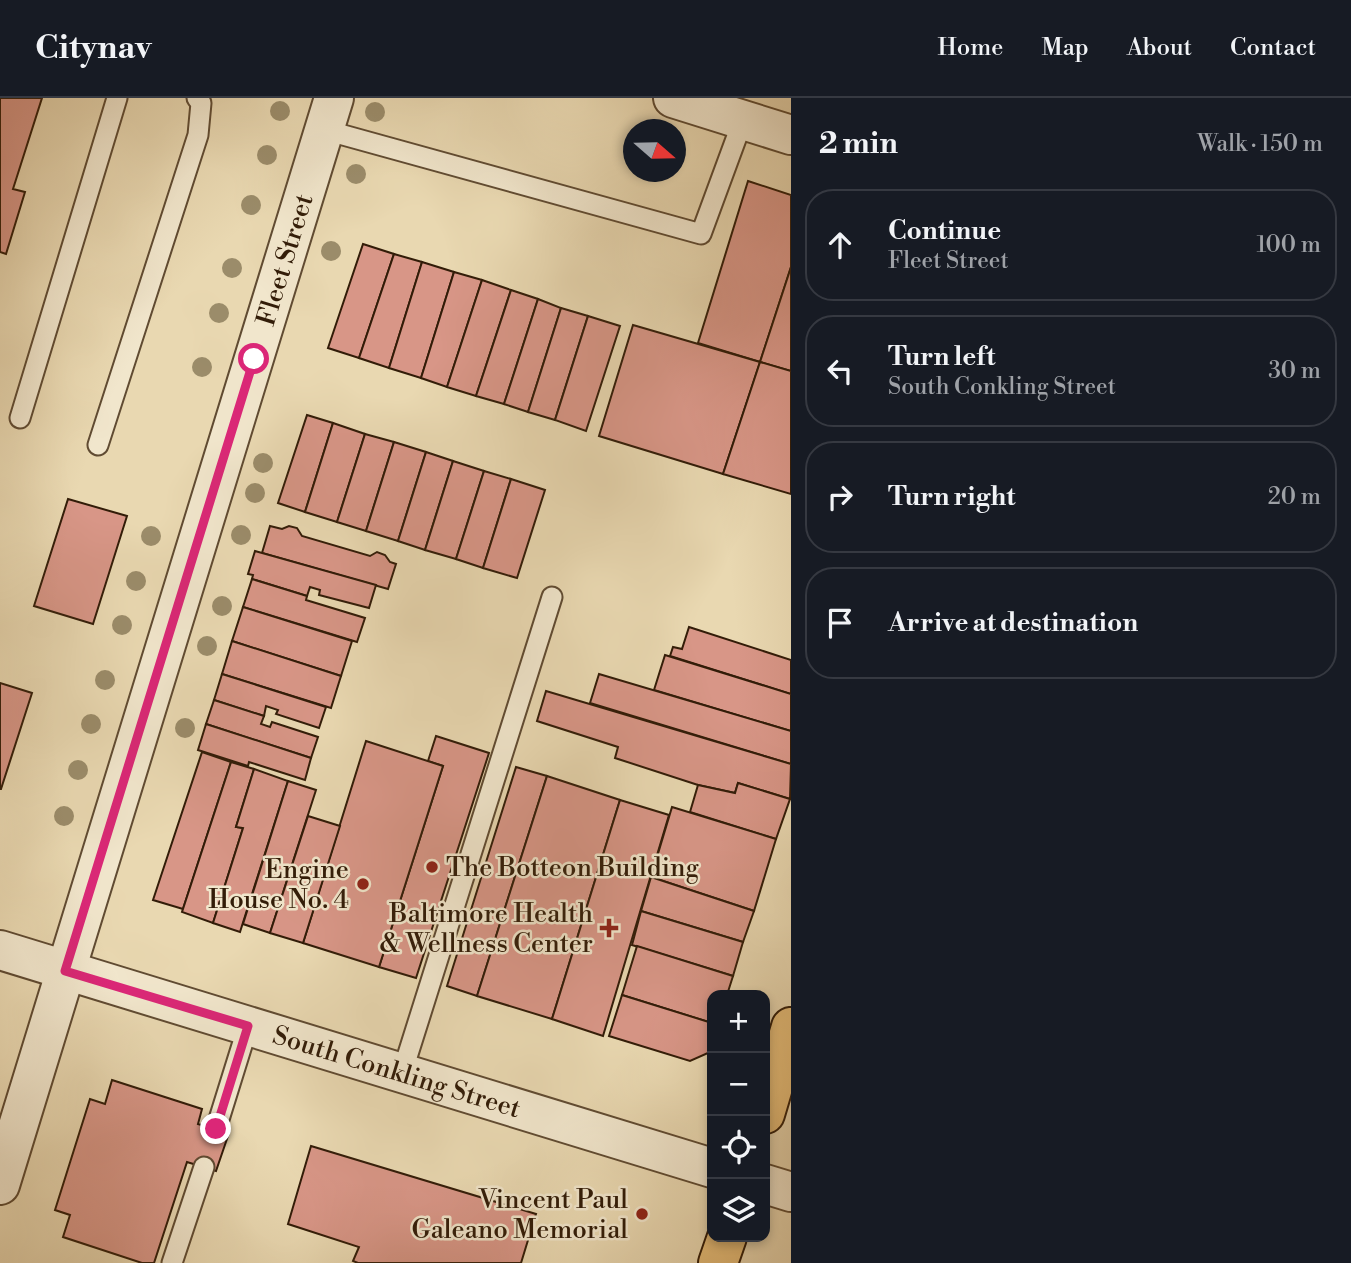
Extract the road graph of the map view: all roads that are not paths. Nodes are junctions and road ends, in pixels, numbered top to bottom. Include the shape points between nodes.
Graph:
1 (117, 98) edge
2 (197, 98) edge
3 (673, 98) edge
4 (330, 114) edge
5 (743, 120) junction
6 (791, 135) edge
7 (20, 418) dead end
8 (98, 445) dead end
9 (552, 597) dead end
10 (0, 950) edge
11 (65, 971) junction
12 (248, 1026) junction
13 (791, 1027) edge
14 (402, 1073) junction
15 (770, 1097) edge
16 (216, 1129) dead end
17 (707, 1166) edge
18 (204, 1167) dead end
19 (0, 1185) edge
20 (770, 1186) edge
21 (791, 1192) edge
22 (725, 1242) edge
23 (172, 1263) edge
24 (718, 1263) edge

1 - 7 lane
2 - 8 lane via 201,103 198,135
3 - 5 street
4 - 5 lane via 701,234
4 - 11 street, Fleet Street
5 - 6 street
9 - 14 lane
10 - 11 street, South Conkling Street
11 - 12 street, South Conkling Street
11 - 19 street, Fleet Street
12 - 14 street, South Conkling Street
12 - 16 lane
13 - 15 main road
14 - 17 street, South Conkling Street
18 - 23 lane
20 - 21 street
22 - 24 main road

